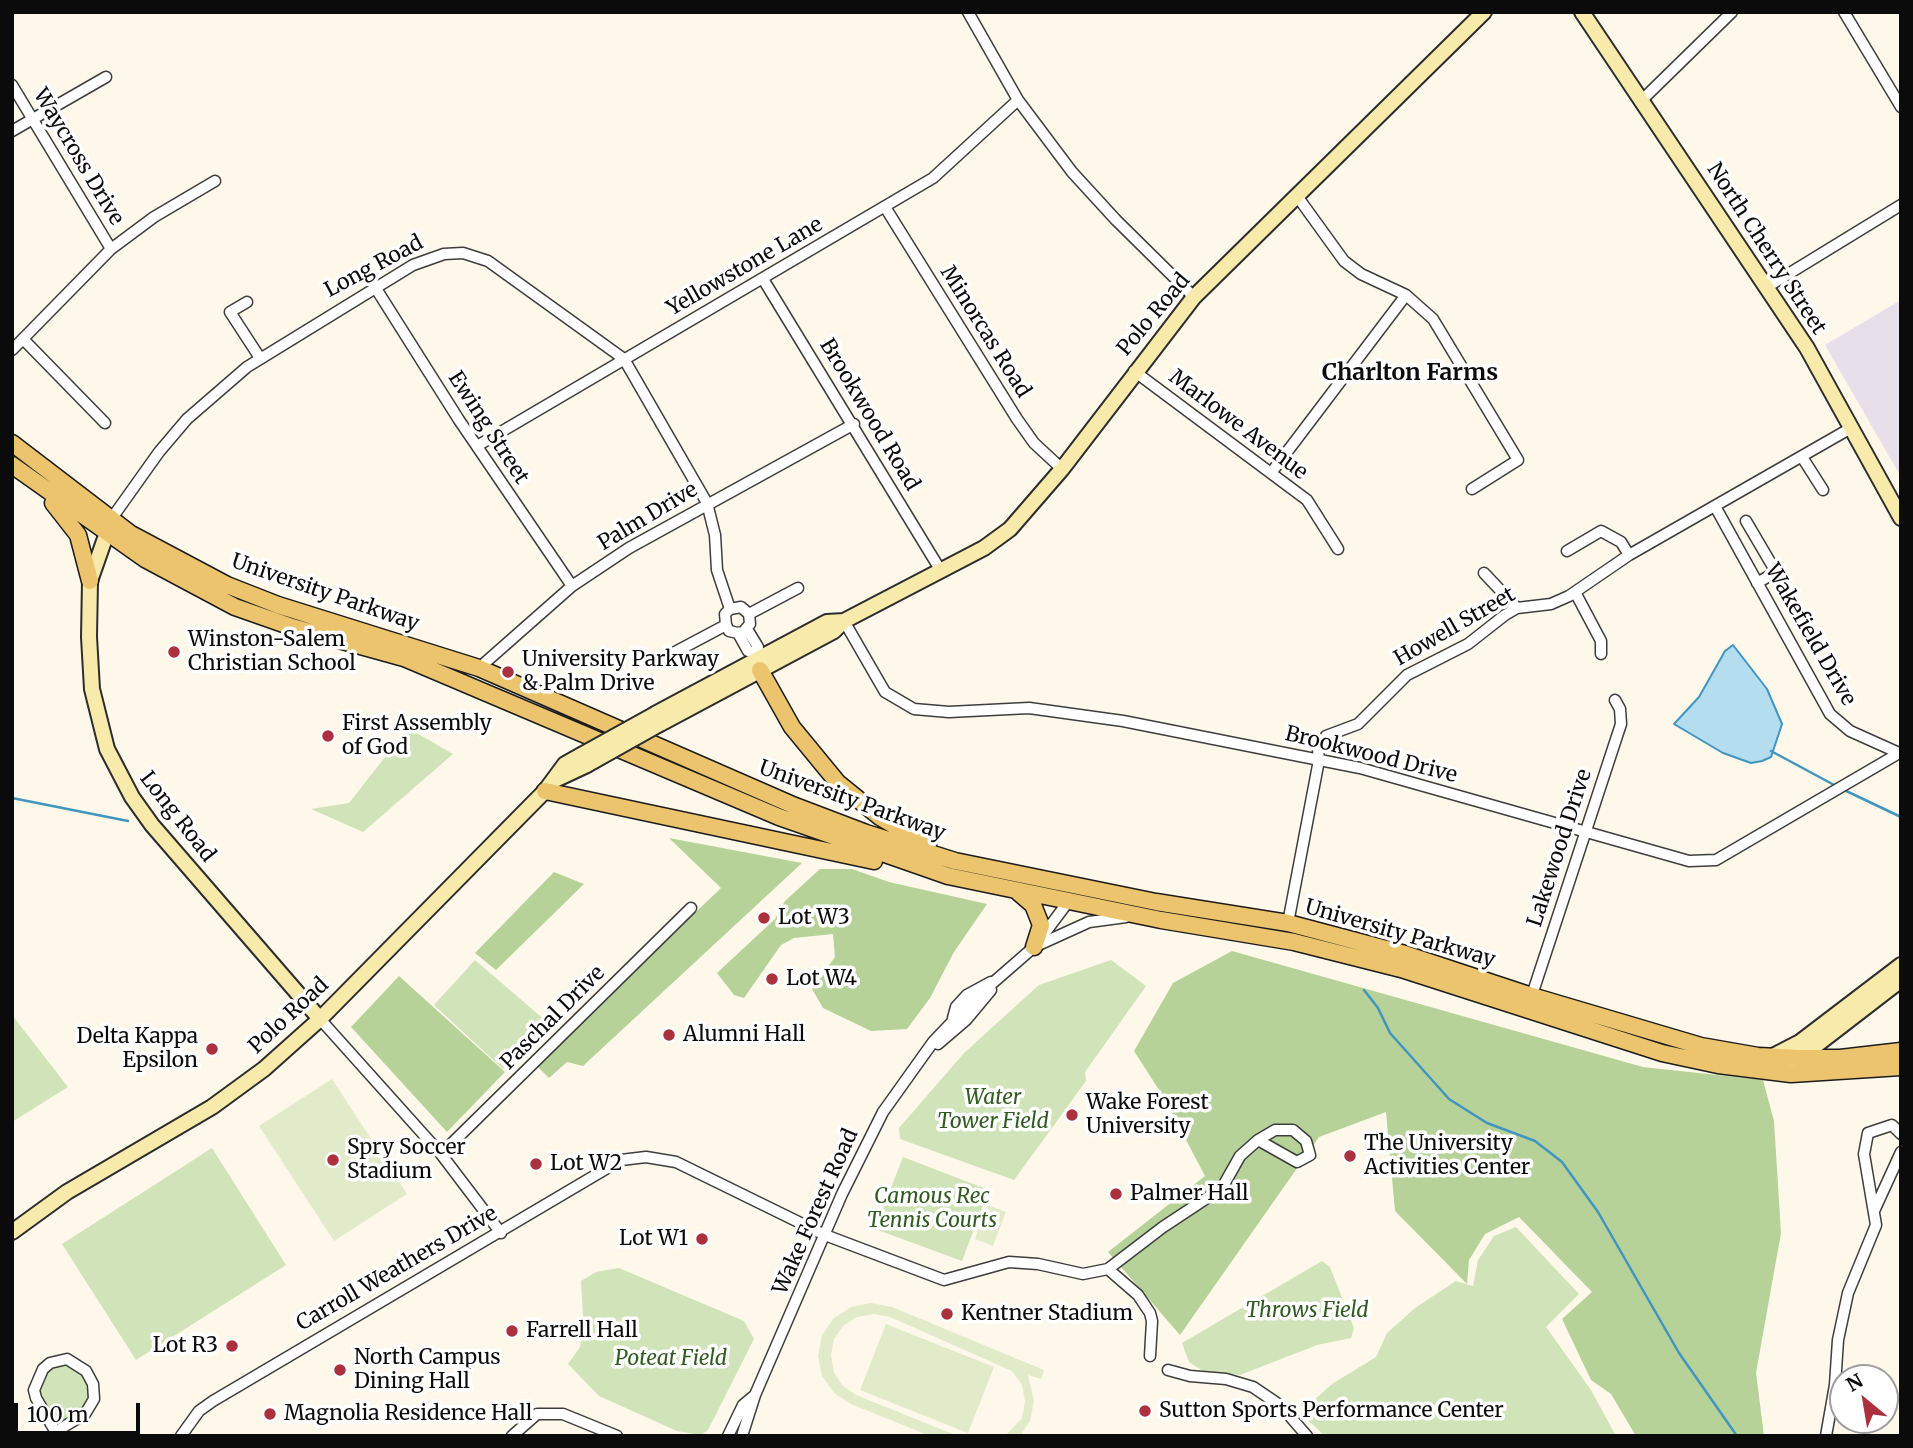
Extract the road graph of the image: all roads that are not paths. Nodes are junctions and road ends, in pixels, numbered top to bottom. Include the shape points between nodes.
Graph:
1 (968, 12) edge
2 (1484, 12) edge
3 (1582, 12) edge
4 (1732, 12) edge
5 (1843, 12) edge
6 (106, 77) dead end
7 (12, 85) edge
8 (1018, 100) junction
9 (1642, 100) junction
10 (1901, 107) edge
11 (33, 119) junction
12 (12, 131) edge
13 (215, 181) dead end
14 (1297, 196) junction
15 (1901, 205) edge
16 (884, 208) junction
17 (111, 249) junction
18 (763, 279) junction
19 (1767, 287) junction
20 (375, 288) junction
21 (1406, 295) junction
22 (1194, 297) junction
23 (247, 302) dead end
24 (23, 339) junction
25 (12, 350) edge
26 (260, 358) junction
27 (624, 359) junction
28 (1134, 371) junction
29 (105, 423) dead end
30 (854, 424) junction
31 (1851, 428) junction
32 (12, 443) edge
33 (477, 446) junction
34 (1802, 457) junction
35 (12, 465) edge
36 (1062, 469) junction
37 (1271, 473) junction
38 (40, 485) junction
39 (1472, 488) dead end
40 (1823, 490) dead end
41 (707, 503) junction
42 (1716, 508) junction
43 (1901, 518) edge
44 (1746, 521) dead end
45 (110, 530) junction
46 (1338, 550) dead end
47 (1567, 551) dead end
48 (1629, 555) junction
49 (941, 571) junction
50 (1484, 573) dead end
51 (90, 581) junction
52 (1757, 583) junction
53 (572, 586) junction
54 (798, 588) dead end
55 (1575, 592) junction
56 (90, 602) junction
57 (730, 608) junction
58 (1517, 608) junction
59 (749, 614) junction
60 (844, 621) junction
61 (726, 625) junction
62 (743, 631) junction
63 (1601, 654) dead end
64 (662, 660) dead end
65 (758, 660) junction
66 (479, 667) junction
67 (1615, 699) dead end
68 (657, 719) junction
69 (1900, 752) edge
70 (1319, 760) junction
71 (550, 786) junction
72 (1585, 833) junction
73 (993, 869) junction
74 (948, 876) junction
75 (1016, 891) junction
76 (1121, 895) junction
77 (1068, 902) junction
78 (691, 908) dead end
79 (1140, 916) junction
80 (1288, 923) junction
81 (1034, 947) junction
82 (1901, 965) edge
83 (1901, 980) edge
84 (995, 981) junction
85 (1530, 1002) junction
86 (320, 1019) junction
87 (1901, 1051) edge
88 (927, 1054) junction
89 (1771, 1057) junction
90 (1799, 1058) junction
91 (1718, 1065) junction
92 (1901, 1067) edge
93 (1901, 1134) edge
94 (1258, 1140) junction
95 (1901, 1152) edge
96 (441, 1154) junction
97 (1874, 1212) junction
98 (12, 1232) edge
99 (501, 1233) junction
100 (825, 1235) junction
101 (1108, 1269) junction
102 (1150, 1356) dead end
103 (1168, 1370) dead end
104 (755, 1395) junction
105 (56, 1434) edge
106 (180, 1436) edge
107 (512, 1436) edge
108 (617, 1436) edge
109 (729, 1436) edge
110 (742, 1436) edge
111 (1307, 1436) edge
112 (1826, 1436) edge

1 - 8 street
2 - 14 main road, Polo Road
3 - 9 main road, North Cherry Street
4 - 9 street
5 - 10 street
6 - 11 street
7 - 11 street, Waycross Drive
8 - 16 street, Yellowstone Lane via 953,162
8 - 22 street via 1089,192
9 - 19 main road, North Cherry Street
11 - 12 street
11 - 17 street, Waycross Drive
13 - 17 street
14 - 21 street via 1344,261
14 - 22 main road, Polo Road
15 - 19 street
16 - 18 street, Yellowstone Lane
16 - 36 street, Minorcas Road via 1017,419
17 - 24 street
18 - 27 street, Yellowstone Lane
18 - 30 street, Brookwood Road
19 - 31 main road, North Cherry Street
20 - 26 street, Long Road
20 - 27 street, Long Road via 413,265 443,254 463,253 488,261
20 - 33 street, Ewing Street
21 - 37 street
21 - 39 street via 1433,319 1518,460
22 - 28 main road, Polo Road
23 - 26 street via 230,312
24 - 25 street
24 - 29 street
26 - 45 street, Long Road via 187,419 159,452
27 - 33 street, Yellowstone Lane
27 - 41 street, Long Road
28 - 36 main road, Polo Road
28 - 37 street, Marlowe Avenue
30 - 41 street, Palm Drive
30 - 49 street, Brookwood Road
31 - 34 street, Howell Street
31 - 43 main road, North Cherry Street
32 - 45 main road, University Parkway
33 - 53 street, Ewing Street
34 - 40 street
34 - 42 street, Howell Street
35 - 38 main road, University Parkway
36 - 49 main road, Polo Road via 1010,529
37 - 46 street, Marlowe Avenue via 1307,500
38 - 45 main road, University Parkway
38 - 51 main road via 78,535
41 - 53 street, Palm Drive
41 - 57 street, Long Road via 715,535 716,570
42 - 48 street, Howell Street
42 - 52 street, Wakefield Drive
44 - 52 street via 1776,572
45 - 51 main road, Long Road
45 - 56 main road, Long Road
45 - 66 main road, University Parkway via 131,534 227,585 278,605
45 - 74 main road, University Parkway via 164,571 234,607 404,658 779,817
47 - 48 street via 1601,531 1621,542
48 - 55 street, Howell Street
49 - 60 main road, Polo Road
50 - 58 street
51 - 56 main road, Long Road
52 - 69 street, Wakefield Drive via 1830,714 1850,732
53 - 66 street, Palm Drive
54 - 59 street
55 - 58 street, Howell Street via 1551,604
55 - 63 street via 1601,641
56 - 86 main road, Long Road via 92,689 115,768 152,825
57 - 59 street via 741,607
57 - 61 street
58 - 70 street, Howell Street via 1468,644 1407,675 1358,723 1326,736 1318,749
59 - 62 street via 750,624
60 - 65 main road, Polo Road via 834,631
60 - 70 street, Brookwood Drive via 885,692 914,709 1048,710
61 - 62 street via 729,631
61 - 64 street
62 - 65 street via 748,651
65 - 68 main road, Polo Road
65 - 68 main road, Polo Road
65 - 73 main road via 805,746 858,801 919,841
66 - 73 main road, University Parkway via 795,806 866,833
67 - 72 street, Lakewood Drive via 1620,724
68 - 71 main road, Polo Road, bridge via 584,760
69 - 72 street, Brookwood Drive via 1716,860 1677,858
70 - 72 street, Brookwood Drive
70 - 80 street, Howell Street
71 - 74 main road
71 - 86 main road, Polo Road
72 - 85 street, Lakewood Drive
73 - 76 main road, University Parkway
74 - 75 main road, University Parkway
75 - 77 main road, University Parkway
75 - 81 main road via 1038,915 1041,932
76 - 77 main road via 1112,900 1072,895
76 - 80 main road, University Parkway
77 - 79 main road, University Parkway
77 - 81 street, Wake Forest Road
78 - 96 street, Paschal Drive
79 - 81 street, Wake Forest Road via 1089,922
79 - 85 main road, University Parkway via 1294,942
80 - 85 main road, University Parkway via 1405,954
81 - 84 street, Wake Forest Road
82 - 89 main road via 1800,1042
83 - 90 main road
84 - 88 street, Wake Forest Road via 952,1021
84 - 88 street, Wake Forest Road via 979,1006
85 - 89 main road, University Parkway via 1701,1046
85 - 91 main road, University Parkway via 1662,1053
86 - 96 street
86 - 98 main road, Polo Road via 212,1107 67,1192
87 - 90 main road, University Parkway
88 - 100 street, Wake Forest Road via 883,1112
89 - 90 main road, University Parkway
90 - 91 main road via 1785,1066
91 - 92 main road, University Parkway via 1791,1074
93 - 97 street via 1892,1125 1868,1132 1864,1154
94 - 94 street via 1293,1161 1310,1155 1306,1141 1293,1130 1275,1130
94 - 101 street via 1240,1156 1223,1188
95 - 97 street
96 - 99 street
97 - 112 street via 1875,1225 1848,1293
99 - 100 street, Carroll Weathers Drive via 612,1164 646,1157 676,1162
99 - 106 street, Carroll Weathers Drive via 213,1401
100 - 101 street via 939,1280 1009,1262 1083,1274
100 - 104 street, Wake Forest Road
101 - 102 street via 1150,1312
103 - 111 street via 1226,1378 1253,1387 1282,1406
104 - 109 street, Wake Forest Road via 743,1405
104 - 110 street, Wake Forest Road
105 - 105 street via 85,1414 93,1399 93,1384 86,1371 67,1359 43,1369 34,1390
107 - 108 street via 537,1414 563,1414

